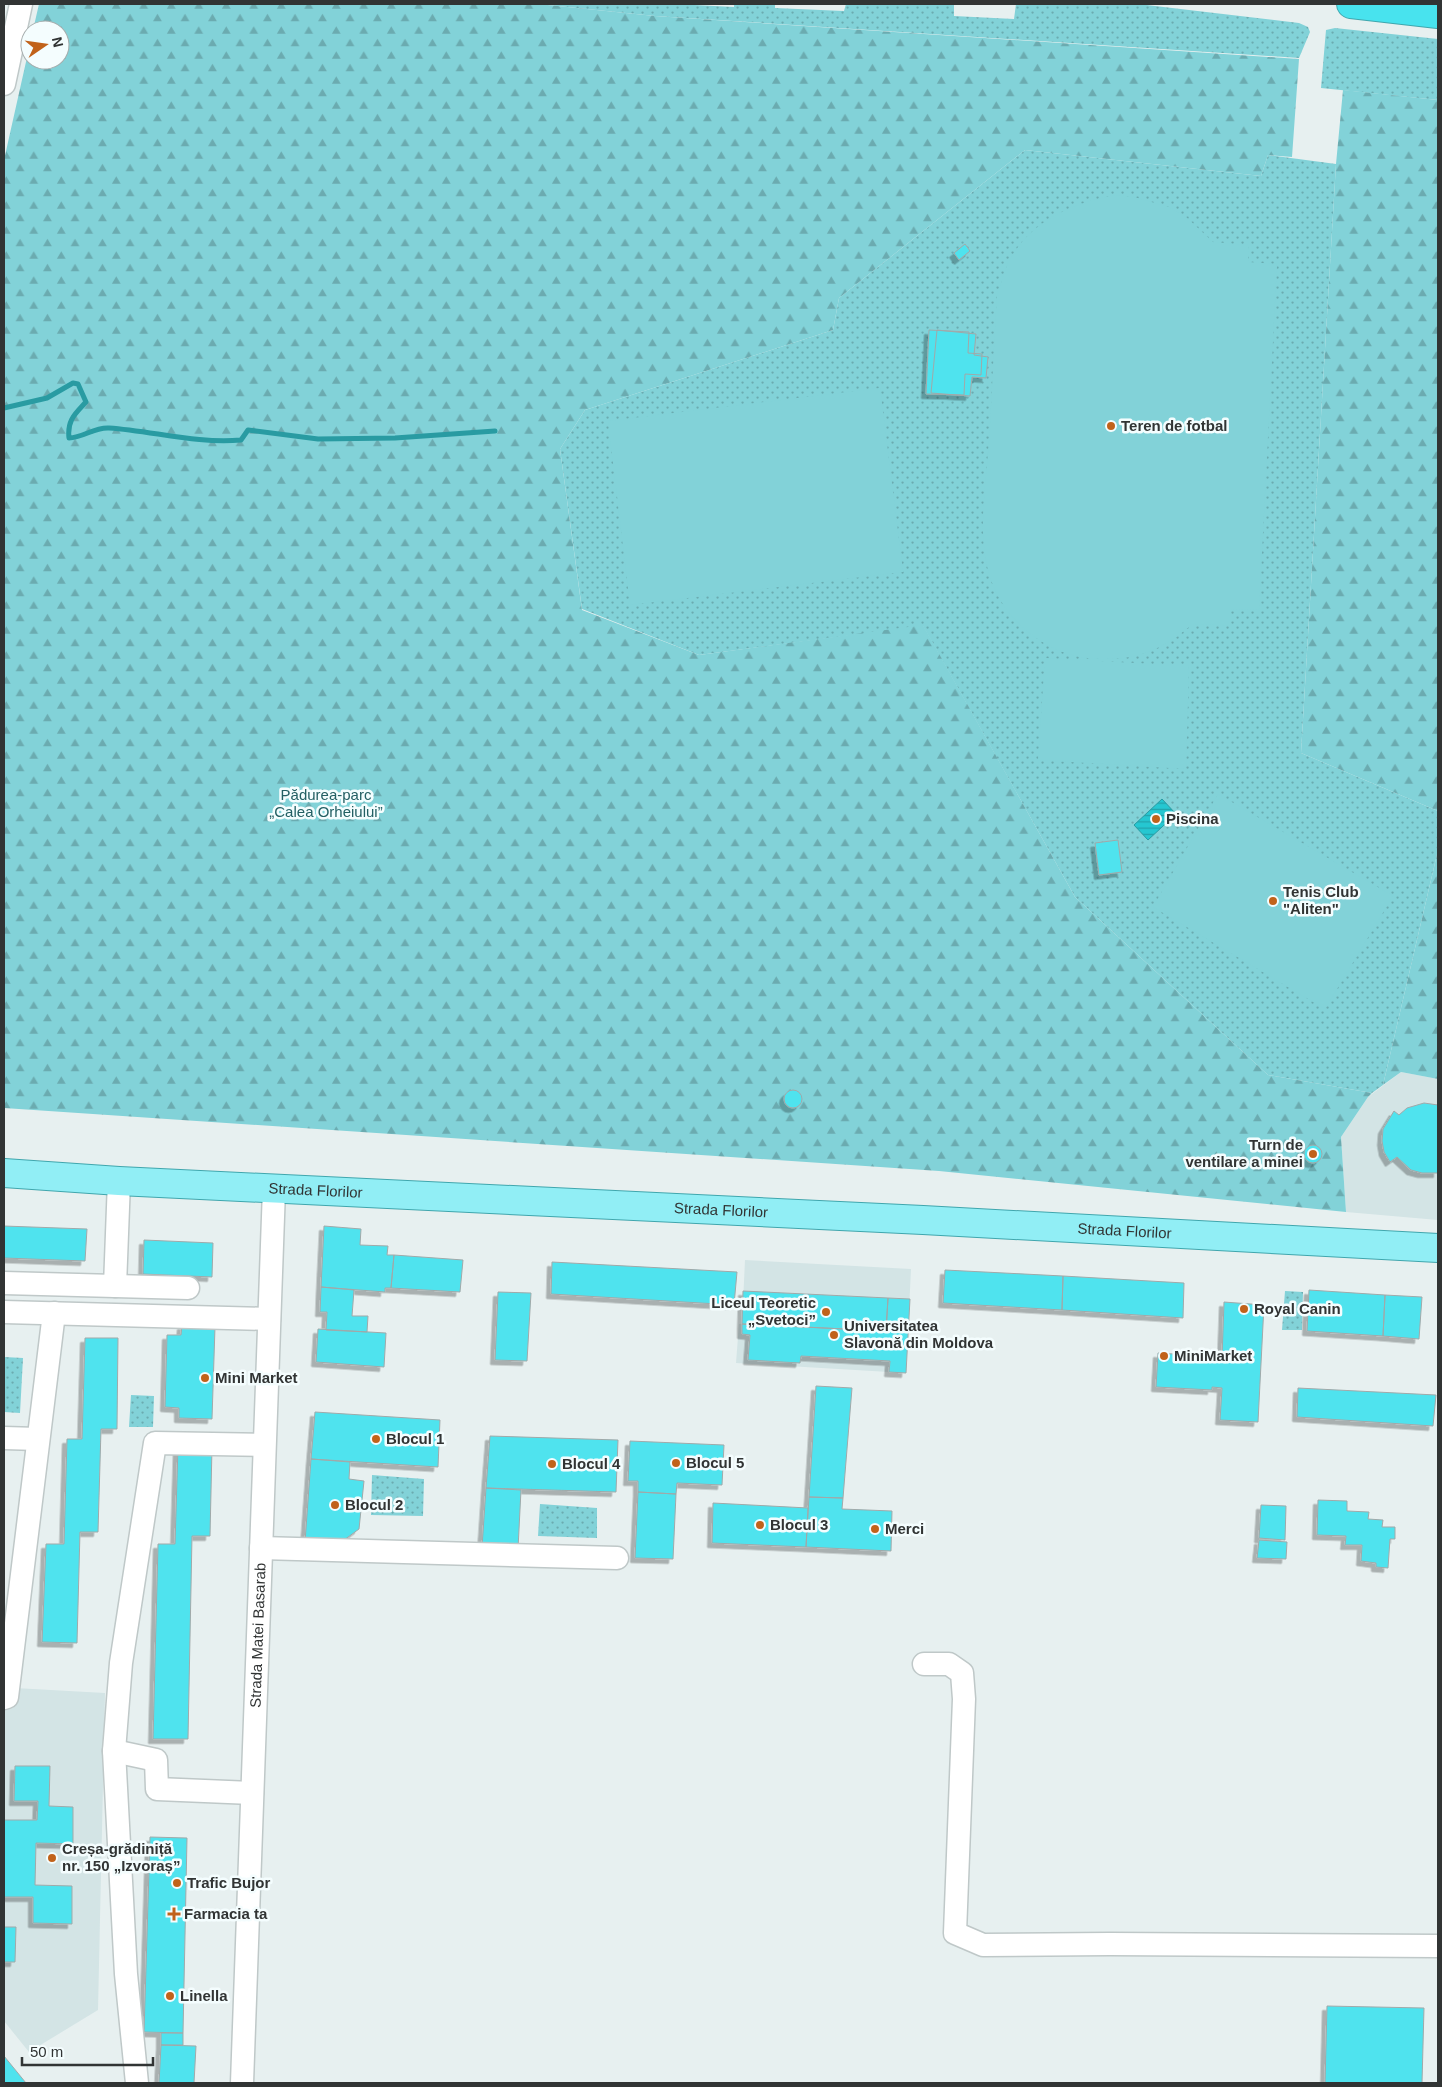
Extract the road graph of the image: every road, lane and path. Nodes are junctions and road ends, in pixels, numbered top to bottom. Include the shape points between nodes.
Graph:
1 (21, 4) edge
2 (1351, 4) edge
3 (1438, 14) edge
4 (4, 84) edge
5 (4, 1174) edge
6 (119, 1181) junction
7 (274, 1189) junction
8 (1438, 1248) edge
9 (4, 1283) edge
10 (115, 1286) junction
11 (188, 1288) dead end
12 (4, 1312) edge
13 (54, 1313) junction
14 (269, 1319) junction
15 (4, 1438) edge
16 (38, 1439) junction
17 (264, 1445) junction
18 (261, 1548) junction
19 (617, 1558) dead end
20 (924, 1664) dead end
21 (4, 1698) edge
22 (114, 1751) junction
23 (252, 1793) junction
24 (1438, 1946) edge
25 (137, 2083) edge
26 (242, 2083) edge

1 - 4 street
2 - 3 highway
5 - 6 main road, Strada Florilor
6 - 7 main road, Strada Florilor
6 - 10 street
7 - 8 main road, Strada Florilor
7 - 14 street, Strada Matei Basarab
9 - 10 street
10 - 11 street
12 - 13 street
13 - 14 street
13 - 16 street
14 - 17 street, Strada Matei Basarab
15 - 16 street
16 - 21 street via 7,1697
17 - 18 street, Strada Matei Basarab
17 - 22 street via 155,1443 121,1663
18 - 19 street
18 - 23 street, Strada Matei Basarab
20 - 24 street via 949,1664 962,1673 964,1699 955,1933 983,1945
22 - 23 street via 156,1760 157,1790
22 - 25 street via 126,1974
23 - 26 street, Strada Matei Basarab

